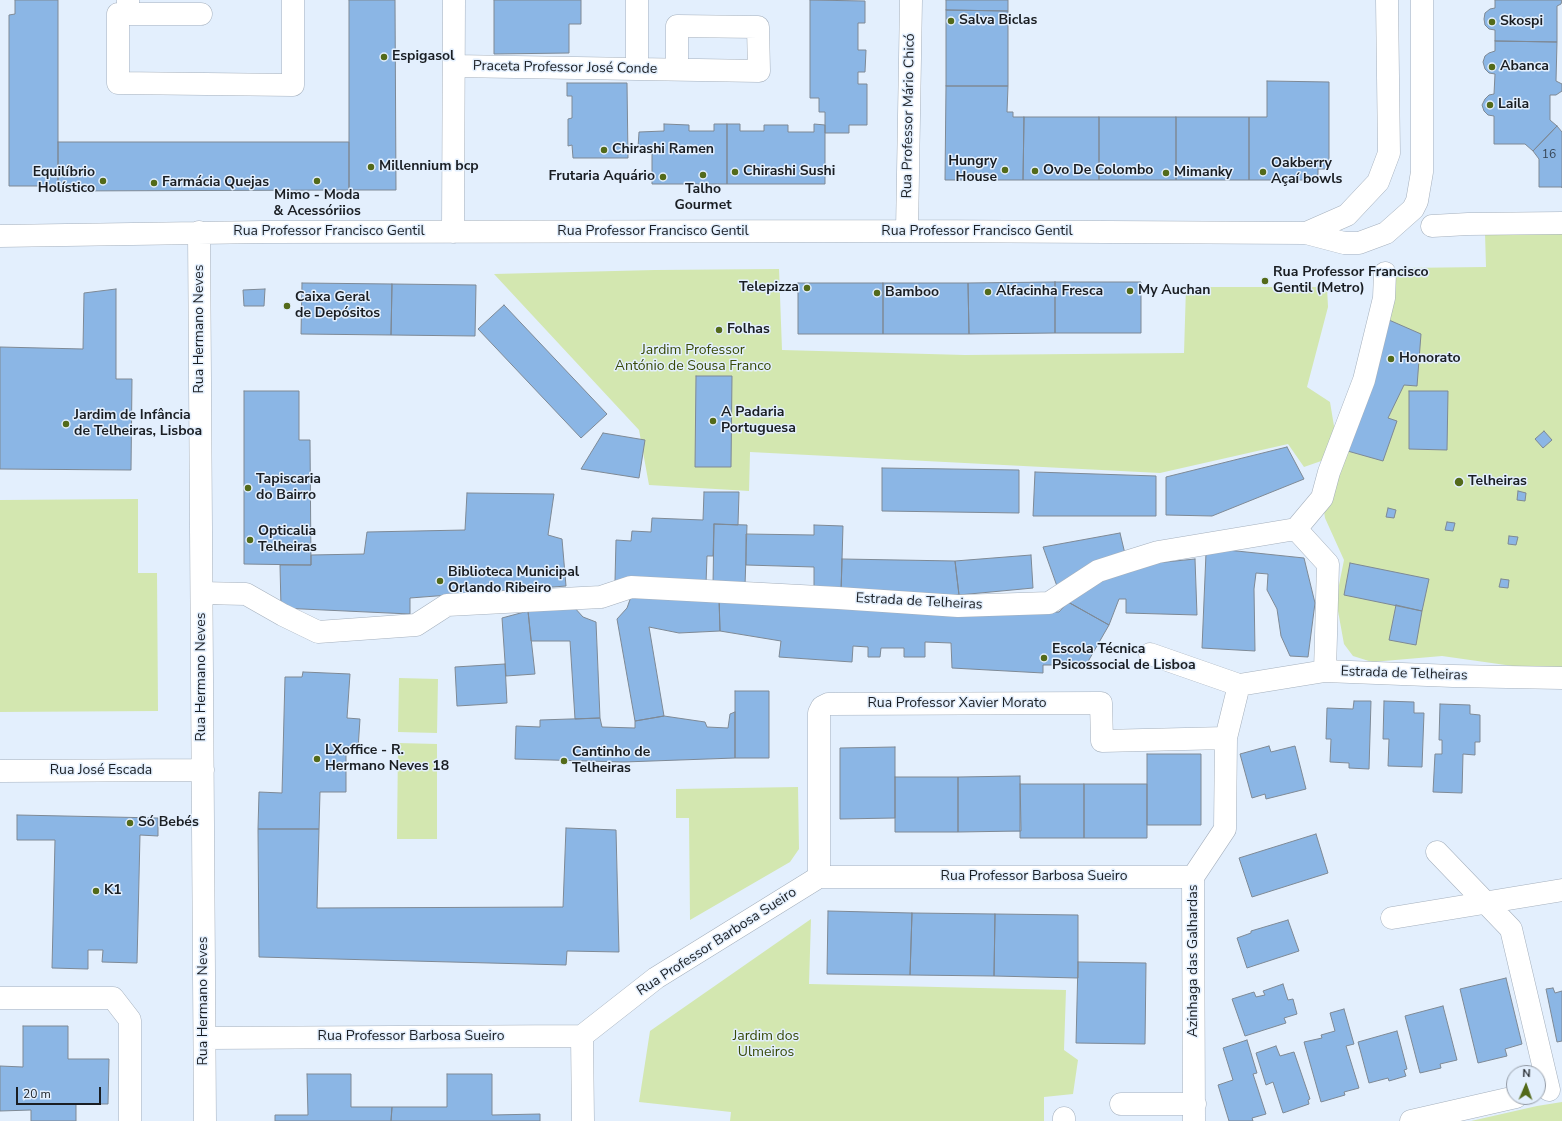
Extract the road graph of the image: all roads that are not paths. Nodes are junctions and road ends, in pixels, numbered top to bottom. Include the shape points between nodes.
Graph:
1 (293, 0) edge
2 (454, 0) edge
3 (637, 0) edge
4 (910, 0) edge
5 (1387, 0) edge
6 (1422, 0) edge
7 (128, 7) edge
8 (201, 14) dead end
9 (454, 66) junction
10 (638, 69) junction
11 (677, 69) dead end
12 (1562, 223) edge
13 (1432, 226) dead end
14 (908, 231) junction
15 (199, 232) junction
16 (453, 232) junction
17 (1306, 233) junction
18 (0, 236) edge
19 (1385, 273) dead end
20 (1296, 529) junction
21 (202, 593) junction
22 (1150, 654) dead end
23 (1325, 671) junction
24 (1562, 678) edge
25 (1239, 685) junction
26 (1226, 738) junction
27 (203, 770) junction
28 (0, 771) edge
29 (1437, 852) dead end
30 (819, 877) junction
31 (1193, 877) junction
32 (1562, 890) edge
33 (1486, 903) junction
34 (1392, 918) dead end
35 (0, 998) edge
36 (582, 1036) junction
37 (205, 1038) junction
38 (1550, 1090) edge
39 (1506, 1099) edge
40 (1121, 1104) dead end
41 (1194, 1112) edge
42 (130, 1121) edge
43 (205, 1121) edge
44 (583, 1121) edge
45 (1411, 1121) edge

1 - 7 street via 293,85 118,82 118,14
2 - 9 street
3 - 10 street
4 - 14 street, Rua Professor Mário Chicó
5 - 17 street, Rua Professor Francisco Gentil via 1389,153 1378,182 1347,215
6 - 17 street, Rua Professor Francisco Gentil via 1422,172 1419,194 1413,209 1386,233 1359,243 1344,244
7 - 8 street
9 - 10 street, Praceta Professor José Conde
9 - 16 street
10 - 11 street, Praceta Professor José Conde
12 - 13 street
14 - 16 street, Rua Professor Francisco Gentil
14 - 17 street, Rua Professor Francisco Gentil
15 - 16 street, Rua Professor Francisco Gentil
15 - 18 street, Rua Professor Francisco Gentil
15 - 21 street, Rua Hermano Neves
19 - 20 street via 1384,298 1364,380 1329,472 1322,498
20 - 21 street, Estrada de Telheiras via 1158,552 1098,571 1049,603 958,606 630,587 601,597 447,606 416,625 318,632 246,594
20 - 23 street, Estrada de Telheiras via 1328,564
21 - 27 street, Rua Hermano Neves
22 - 25 street
23 - 24 street, Estrada de Telheiras
23 - 25 street
25 - 26 street, Azinhaga das Galhardas
26 - 30 street, Rua Professor Xavier Morato via 1102,741 1101,703 828,704 822,707 819,713
26 - 31 street, Azinhaga das Galhardas via 1225,829
27 - 28 street, Rua José Escada
27 - 37 street, Rua Hermano Neves
29 - 33 street
30 - 31 street, Rua Professor Barbosa Sueiro
30 - 36 street, Rua Professor Barbosa Sueiro via 656,978
31 - 41 street, Azinhaga das Galhardas
32 - 33 street
33 - 34 street
33 - 38 street via 1511,929
35 - 42 street via 113,998 130,1020
36 - 37 street, Rua Professor Barbosa Sueiro
36 - 44 street
37 - 43 street, Rua Hermano Neves
39 - 45 street
40 - 41 street

